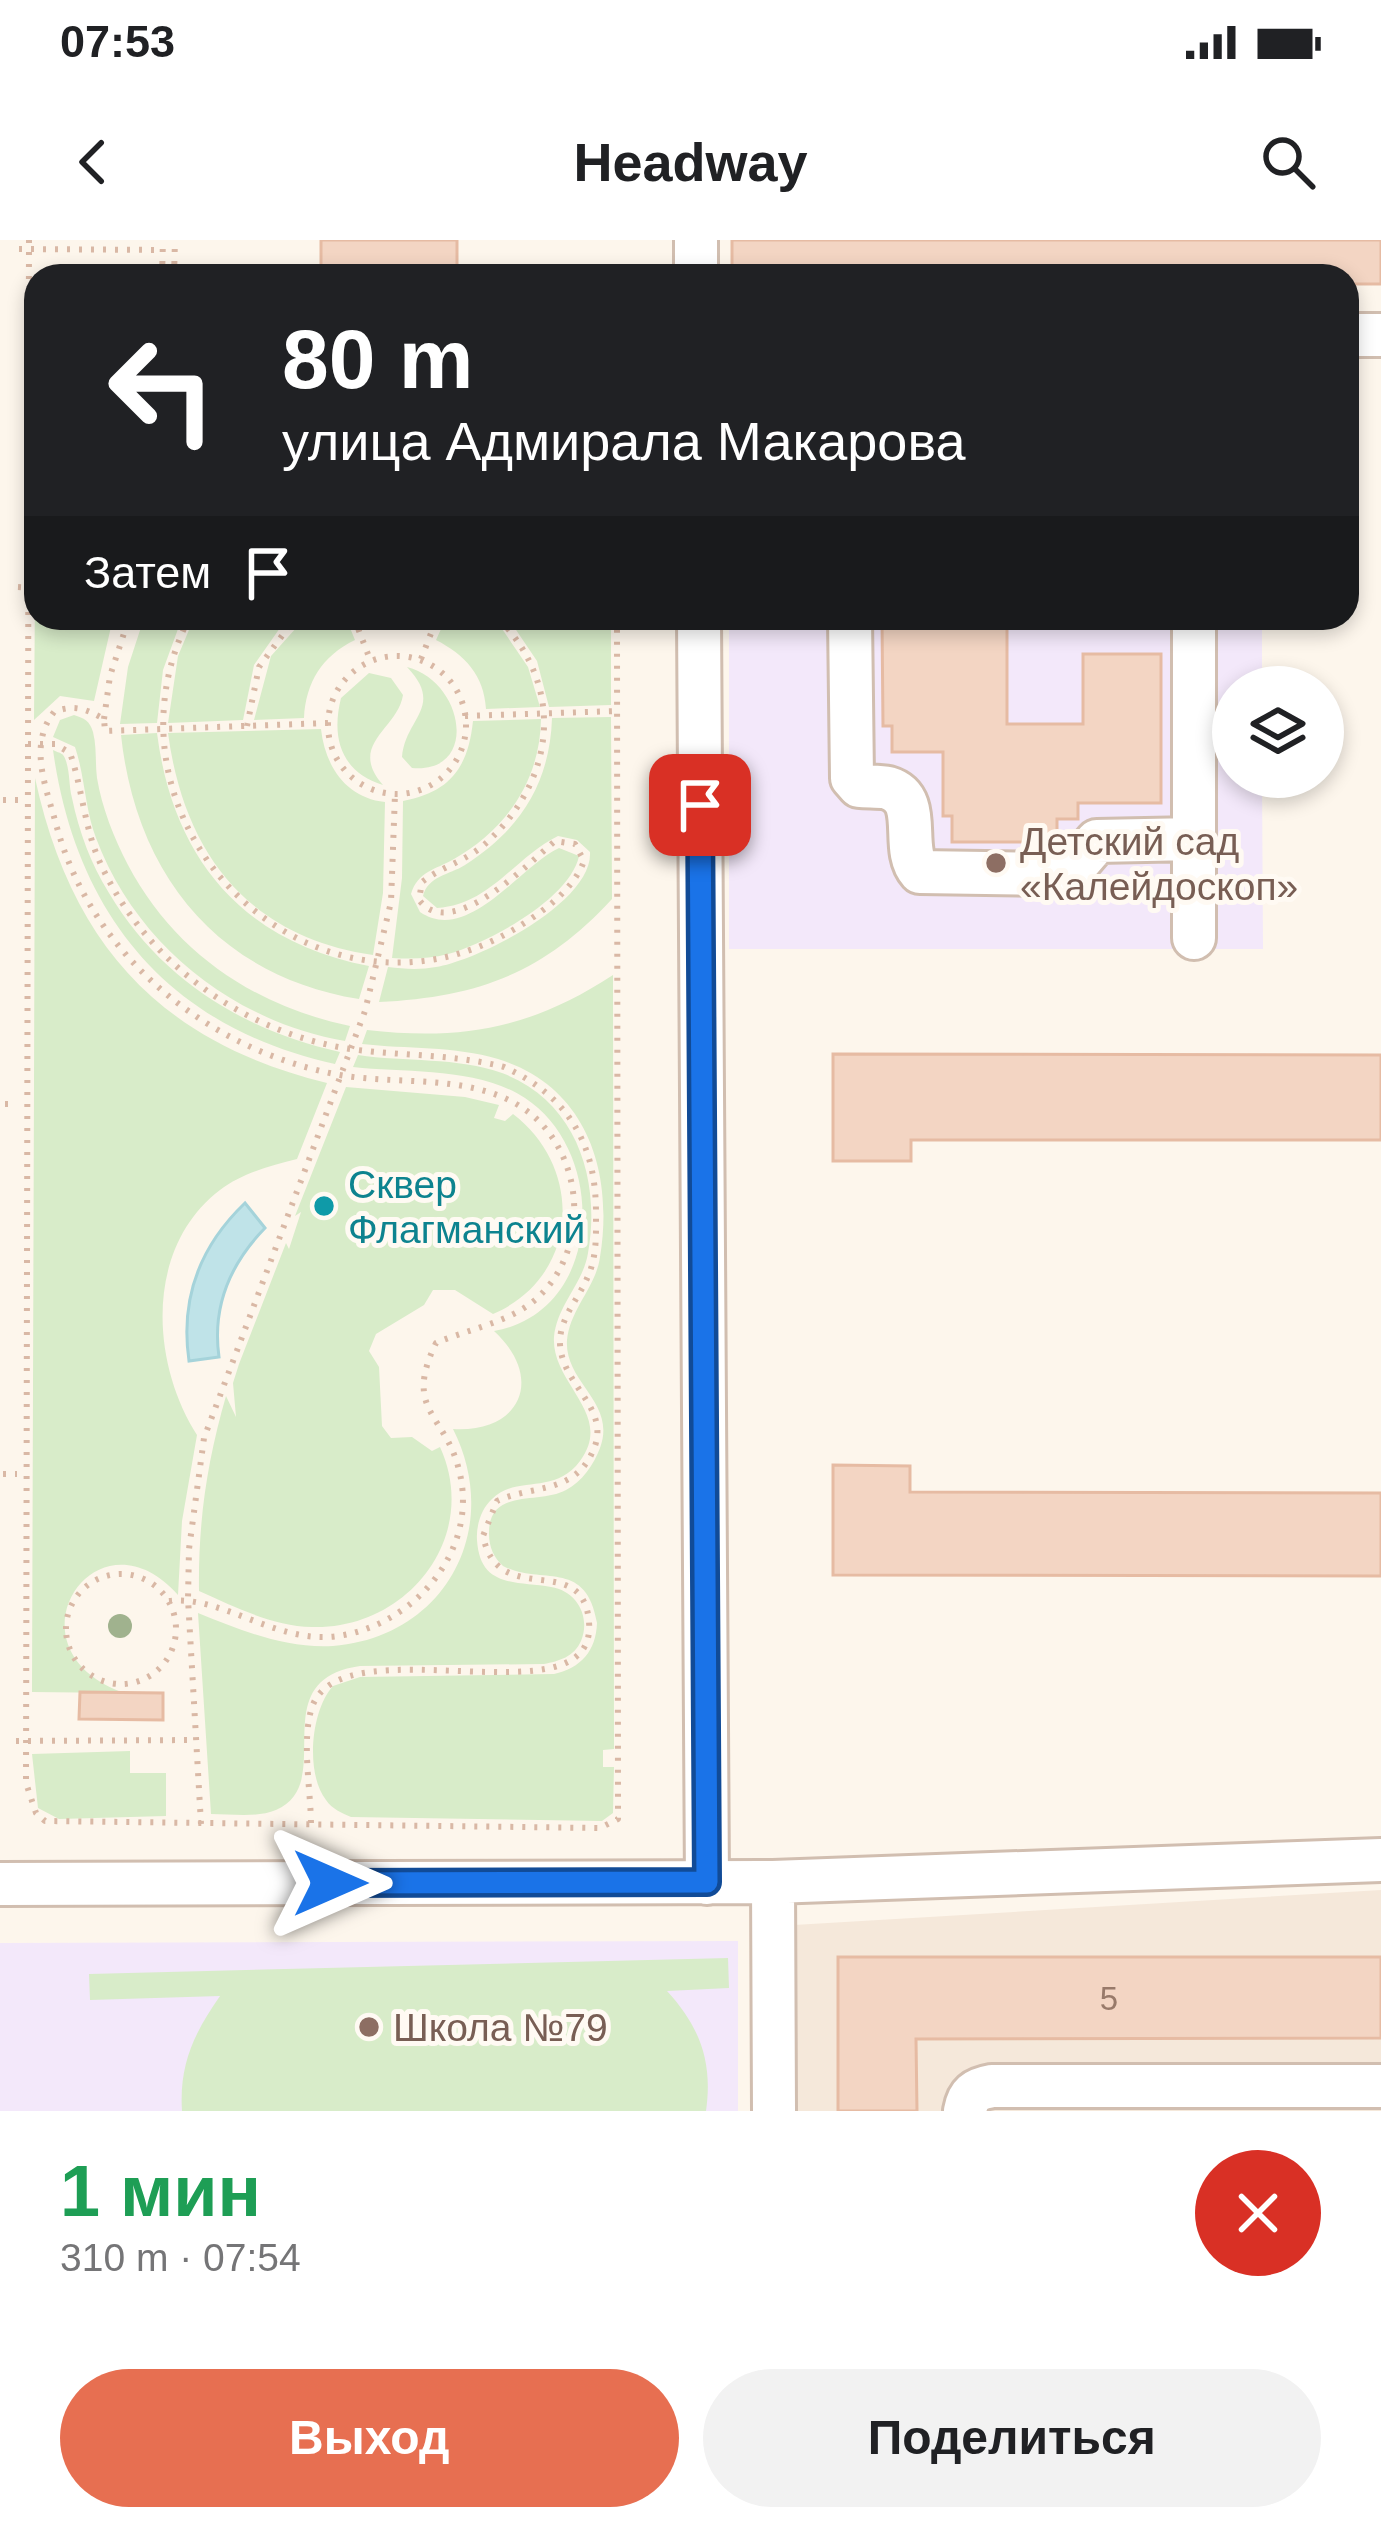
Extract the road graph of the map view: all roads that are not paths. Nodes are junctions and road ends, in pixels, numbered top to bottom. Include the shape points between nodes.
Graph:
1 (699, 630) edge
2 (850, 630) edge
3 (1194, 630) edge
4 (1194, 839) junction
5 (1194, 938) dead end
6 (1381, 1860) edge
7 (707, 1882) junction
8 (773, 1882) junction
9 (0, 1884) edge
10 (1381, 2086) edge
11 (774, 2111) edge
12 (964, 2111) edge

1 - 7 street
2 - 4 street via 852,778 904,799 912,864 920,872 1055,874 1072,870 1096,841
3 - 4 street
4 - 5 street
6 - 8 street
7 - 8 street
7 - 9 street
8 - 11 street
10 - 12 street via 992,2086 977,2089

